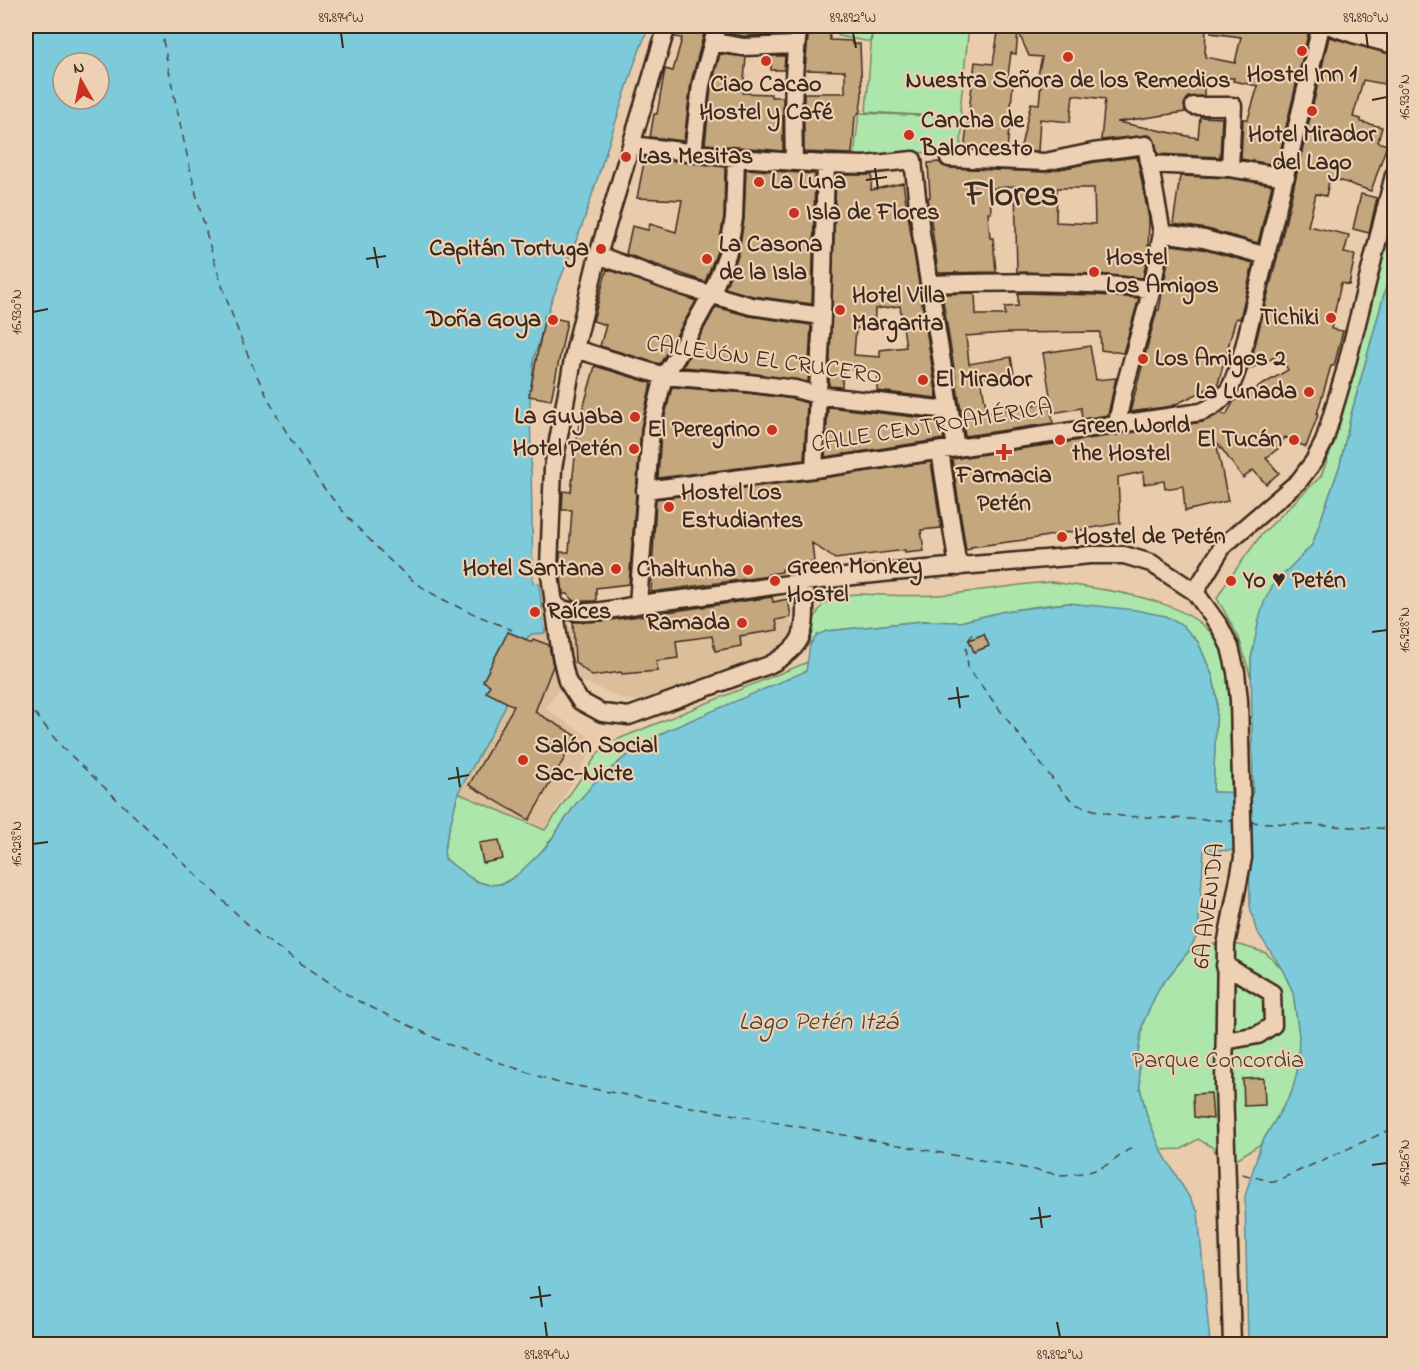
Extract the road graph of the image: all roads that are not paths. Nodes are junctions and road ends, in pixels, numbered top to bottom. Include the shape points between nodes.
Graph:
1 (667, 26) edge
2 (717, 26) edge
3 (799, 26) edge
4 (1321, 26) edge
5 (1330, 26) edge
6 (713, 42) junction
7 (796, 45) junction
8 (1395, 45) edge
9 (1194, 106) dead end
10 (632, 145) junction
11 (693, 153) junction
12 (736, 158) junction
13 (949, 158) dead end
14 (795, 161) junction
15 (826, 164) junction
16 (1149, 164) junction
17 (1230, 168) junction
18 (1395, 175) edge
19 (1286, 177) junction
20 (1162, 233) junction
21 (598, 255) junction
22 (1267, 256) junction
23 (930, 284) junction
24 (1152, 289) junction
25 (712, 293) junction
26 (822, 316) junction
27 (575, 349) junction
28 (664, 376) junction
29 (816, 395) junction
30 (948, 410) junction
31 (1118, 423) junction
32 (948, 450) junction
33 (814, 469) junction
34 (645, 490) junction
35 (958, 567) junction
36 (805, 582) junction
37 (1195, 592) junction
38 (553, 604) junction
39 (638, 604) junction
40 (1225, 965) junction
41 (1225, 1041) junction
42 (1232, 1344) edge

1 - 10 street
2 - 6 street
3 - 7 street
4 - 19 street
5 - 8 street
6 - 7 street via 743,47
6 - 11 street via 701,85
7 - 14 street
9 - 17 street via 1233,106
10 - 11 street
10 - 21 street
11 - 12 street
12 - 14 street
12 - 25 street via 734,218 728,252
13 - 16 street via 1045,162 1146,145
14 - 15 street
15 - 23 street via 913,160
15 - 26 street
16 - 17 street
16 - 20 street
17 - 19 street
18 - 37 street via 1324,442 1299,481 1223,546
19 - 22 street
20 - 22 street
20 - 24 street
21 - 25 street
21 - 27 street
22 - 31 street, CALLE CENTROAMÉRICA via 1236,374 1223,400 1201,412
23 - 24 street via 1102,283
23 - 30 street
24 - 31 street
25 - 26 street via 751,306
25 - 28 street
26 - 29 street
27 - 28 street, CALLEJÓN EL CRUCERO
27 - 38 street via 553,468 549,567
28 - 29 street, CALLEJÓN EL CRUCERO via 748,383
28 - 34 street via 651,429
29 - 30 street, CALLEJÓN EL CRUCERO
29 - 33 street
30 - 32 street
31 - 32 street, CALLE CENTROAMÉRICA
32 - 33 street, CALLE CENTROAMÉRICA
32 - 35 street
33 - 34 street, CALLE CENTROAMÉRICA
34 - 39 street
35 - 36 street
35 - 37 street via 1124,555 1151,563
36 - 38 street via 804,632 785,657 629,716 602,713 580,701 567,681
36 - 39 street
37 - 40 street, 6A AVENIDA via 1230,647 1239,700 1243,858
38 - 39 street via 570,612 613,610
40 - 41 street, 6A AVENIDA
40 - 41 street via 1272,993 1273,1025 1258,1035
41 - 42 street, 6A AVENIDA via 1224,1135

